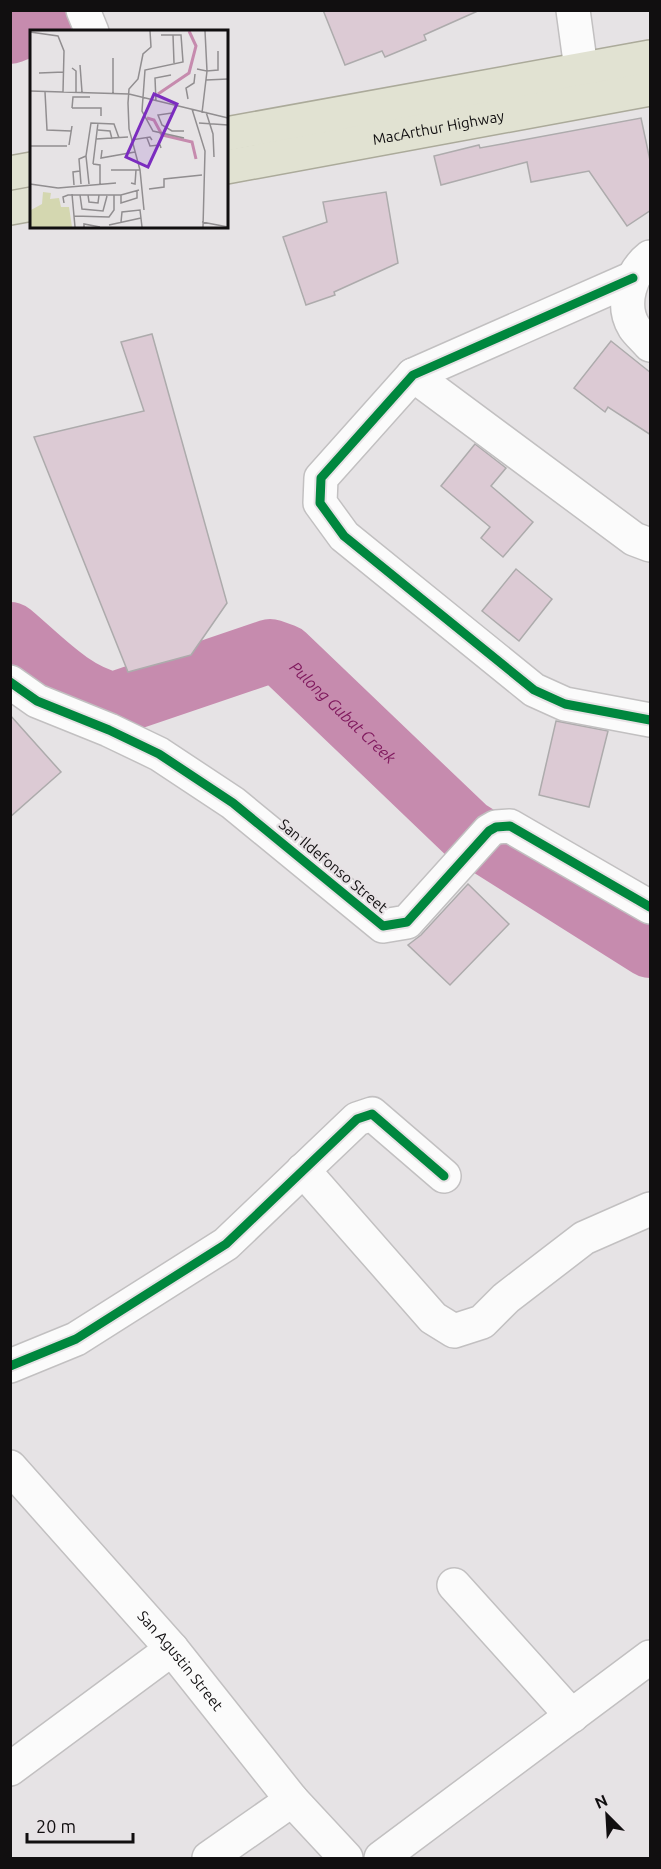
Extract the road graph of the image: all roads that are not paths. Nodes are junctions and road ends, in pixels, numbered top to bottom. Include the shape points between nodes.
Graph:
1 (83, 10) edge
2 (573, 10) edge
3 (91, 30) edge
4 (651, 57) edge
5 (581, 70) junction
6 (651, 89) edge
7 (586, 102) junction
8 (228, 134) edge
9 (228, 167) edge
10 (30, 170) edge
11 (10, 173) edge
12 (30, 204) edge
13 (10, 208) edge
14 (642, 267) edge
15 (651, 345) edge
16 (413, 375) junction
17 (651, 545) edge
18 (10, 682) edge
19 (651, 720) edge
20 (651, 907) edge
21 (303, 1170) junction
22 (444, 1176) dead end
23 (651, 1209) edge
24 (10, 1366) edge
25 (10, 1467) edge
26 (454, 1585) dead end
27 (172, 1649) junction
28 (651, 1657) edge
29 (572, 1716) junction
30 (10, 1769) edge
31 (292, 1800) junction
32 (209, 1858) edge
33 (346, 1858) edge
34 (381, 1858) edge

1 - 3 street
2 - 5 street
4 - 5 highway
5 - 7 street
5 - 8 highway
6 - 7 highway, MacArthur Highway
7 - 9 highway, MacArthur Highway
10 - 11 highway
12 - 13 highway
14 - 15 street via 628,296 628,308 634,326
14 - 16 street
16 - 17 street via 634,539
16 - 19 street via 321,478 320,502 344,536 534,690 566,704
18 - 20 street, San Ildefonso Street via 37,701 109,730 168,760 234,803 382,926 407,922 496,827 510,826
21 - 22 street via 357,1119 372,1114
21 - 23 street via 433,1318 454,1331 482,1322 506,1298 584,1238
21 - 24 street via 226,1244 76,1339
25 - 27 street, San Agustin Street
26 - 29 street
27 - 30 street
27 - 31 street, San Agustin Street
28 - 29 street
29 - 34 street
31 - 32 street
31 - 33 street, San Agustin Street

